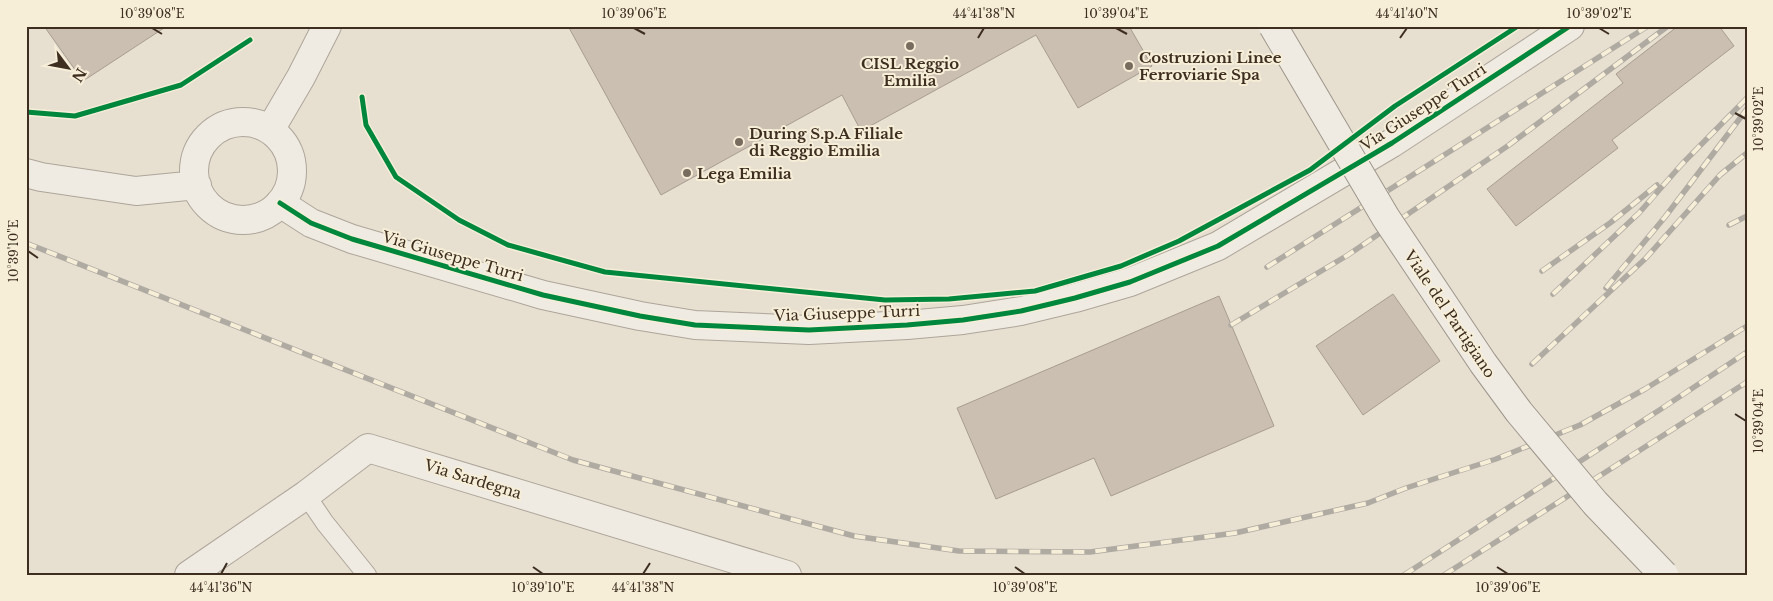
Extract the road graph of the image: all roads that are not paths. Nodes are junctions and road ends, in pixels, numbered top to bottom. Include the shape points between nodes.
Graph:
1 (327, 26) edge
2 (1273, 26) edge
3 (1570, 26) edge
4 (270, 130) junction
5 (26, 173) edge
6 (197, 185) junction
7 (280, 203) junction
8 (306, 495) junction
9 (189, 575) edge
10 (367, 575) edge
11 (787, 575) edge
12 (1664, 575) edge

1 - 4 street
2 - 12 street, Viale del Partigiano, bridge via 1386,218 1483,363 1595,503
3 - 7 street, Via Giuseppe Turri via 1392,143 1218,246 1130,282 1093,293 1021,311 963,320 809,330 695,325 640,316 543,295 352,240 311,223
4 - 6 street via 242,122 226,125 212,133 195,159
4 - 7 street via 283,143 290,157 292,173
5 - 6 street via 136,192
6 - 7 street via 208,204 220,214 236,219 252,219 267,214
8 - 9 street, Via Sardegna
8 - 10 lane
8 - 11 street, Via Sardegna via 368,448

